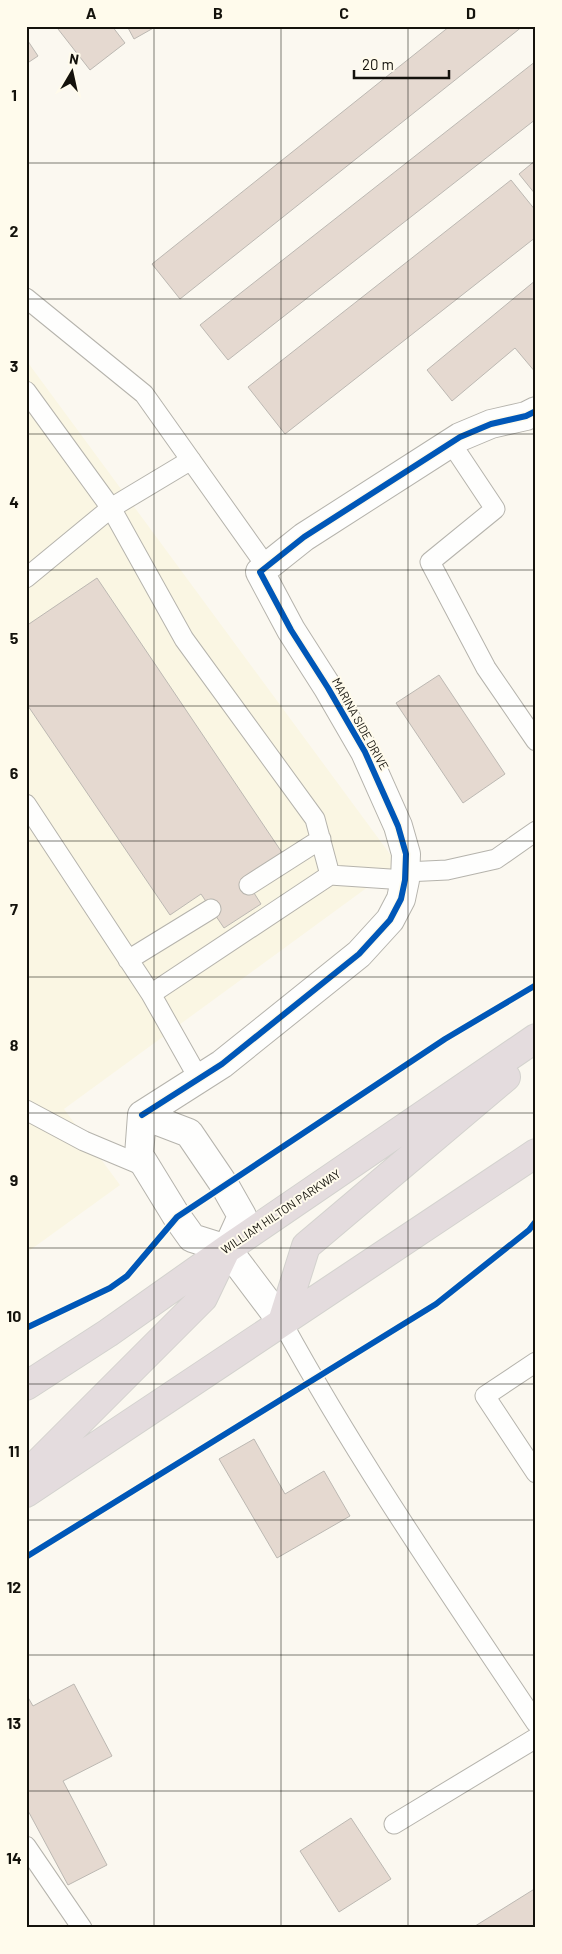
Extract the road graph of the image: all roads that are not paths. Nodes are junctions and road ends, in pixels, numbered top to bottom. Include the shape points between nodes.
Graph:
1 (26, 298) edge
2 (26, 391) edge
3 (532, 415) edge
4 (451, 443) junction
5 (191, 460) junction
6 (111, 508) junction
7 (266, 566) junction
8 (26, 578) edge
9 (536, 742) edge
10 (26, 804) edge
11 (536, 831) edge
12 (321, 840) junction
13 (330, 875) junction
14 (405, 876) junction
15 (249, 886) dead end
16 (211, 909) dead end
17 (128, 960) junction
18 (151, 994) junction
19 (536, 1038) edge
20 (536, 1052) edge
21 (199, 1079) junction
22 (26, 1110) edge
23 (142, 1115) junction
24 (536, 1153) edge
25 (146, 1167) junction
26 (227, 1249) junction
27 (282, 1322) junction
28 (536, 1362) edge
29 (26, 1386) edge
30 (536, 1473) edge
31 (26, 1475) edge
32 (26, 1493) edge
33 (536, 1723) edge
34 (536, 1738) edge
35 (394, 1824) dead end
36 (26, 1846) edge
37 (82, 1928) edge

1 - 5 lane via 144,394
2 - 6 lane
3 - 4 street via 491,424
4 - 7 street via 304,537
4 - 9 lane via 494,509 430,562 486,668
5 - 6 lane
5 - 7 lane
6 - 8 lane
6 - 12 lane via 184,639 315,819
7 - 14 street, MARINA SIDE DRIVE via 260,572 365,752 398,826 406,854
10 - 17 lane
11 - 14 lane via 496,859
12 - 13 lane
12 - 15 lane
13 - 14 lane
13 - 18 lane
14 - 21 street, MARINA SIDE DRIVE via 401,899 390,920 359,954
16 - 17 lane
17 - 18 lane
18 - 21 lane
19 - 26 highway, WILLIAM HILTON PARKWAY
20 - 27 highway via 306,1246
21 - 23 street, MARINA SIDE DRIVE
22 - 25 lane via 84,1141
23 - 25 street via 139,1155
23 - 26 street via 189,1133 225,1186 242,1216
24 - 27 highway
25 - 26 street via 192,1238
26 - 27 street
26 - 29 highway, WILLIAM HILTON PARKWAY
26 - 31 highway via 203,1298
27 - 32 highway
27 - 33 lane via 314,1380 415,1541
28 - 30 lane via 485,1396
34 - 35 lane
36 - 37 lane

